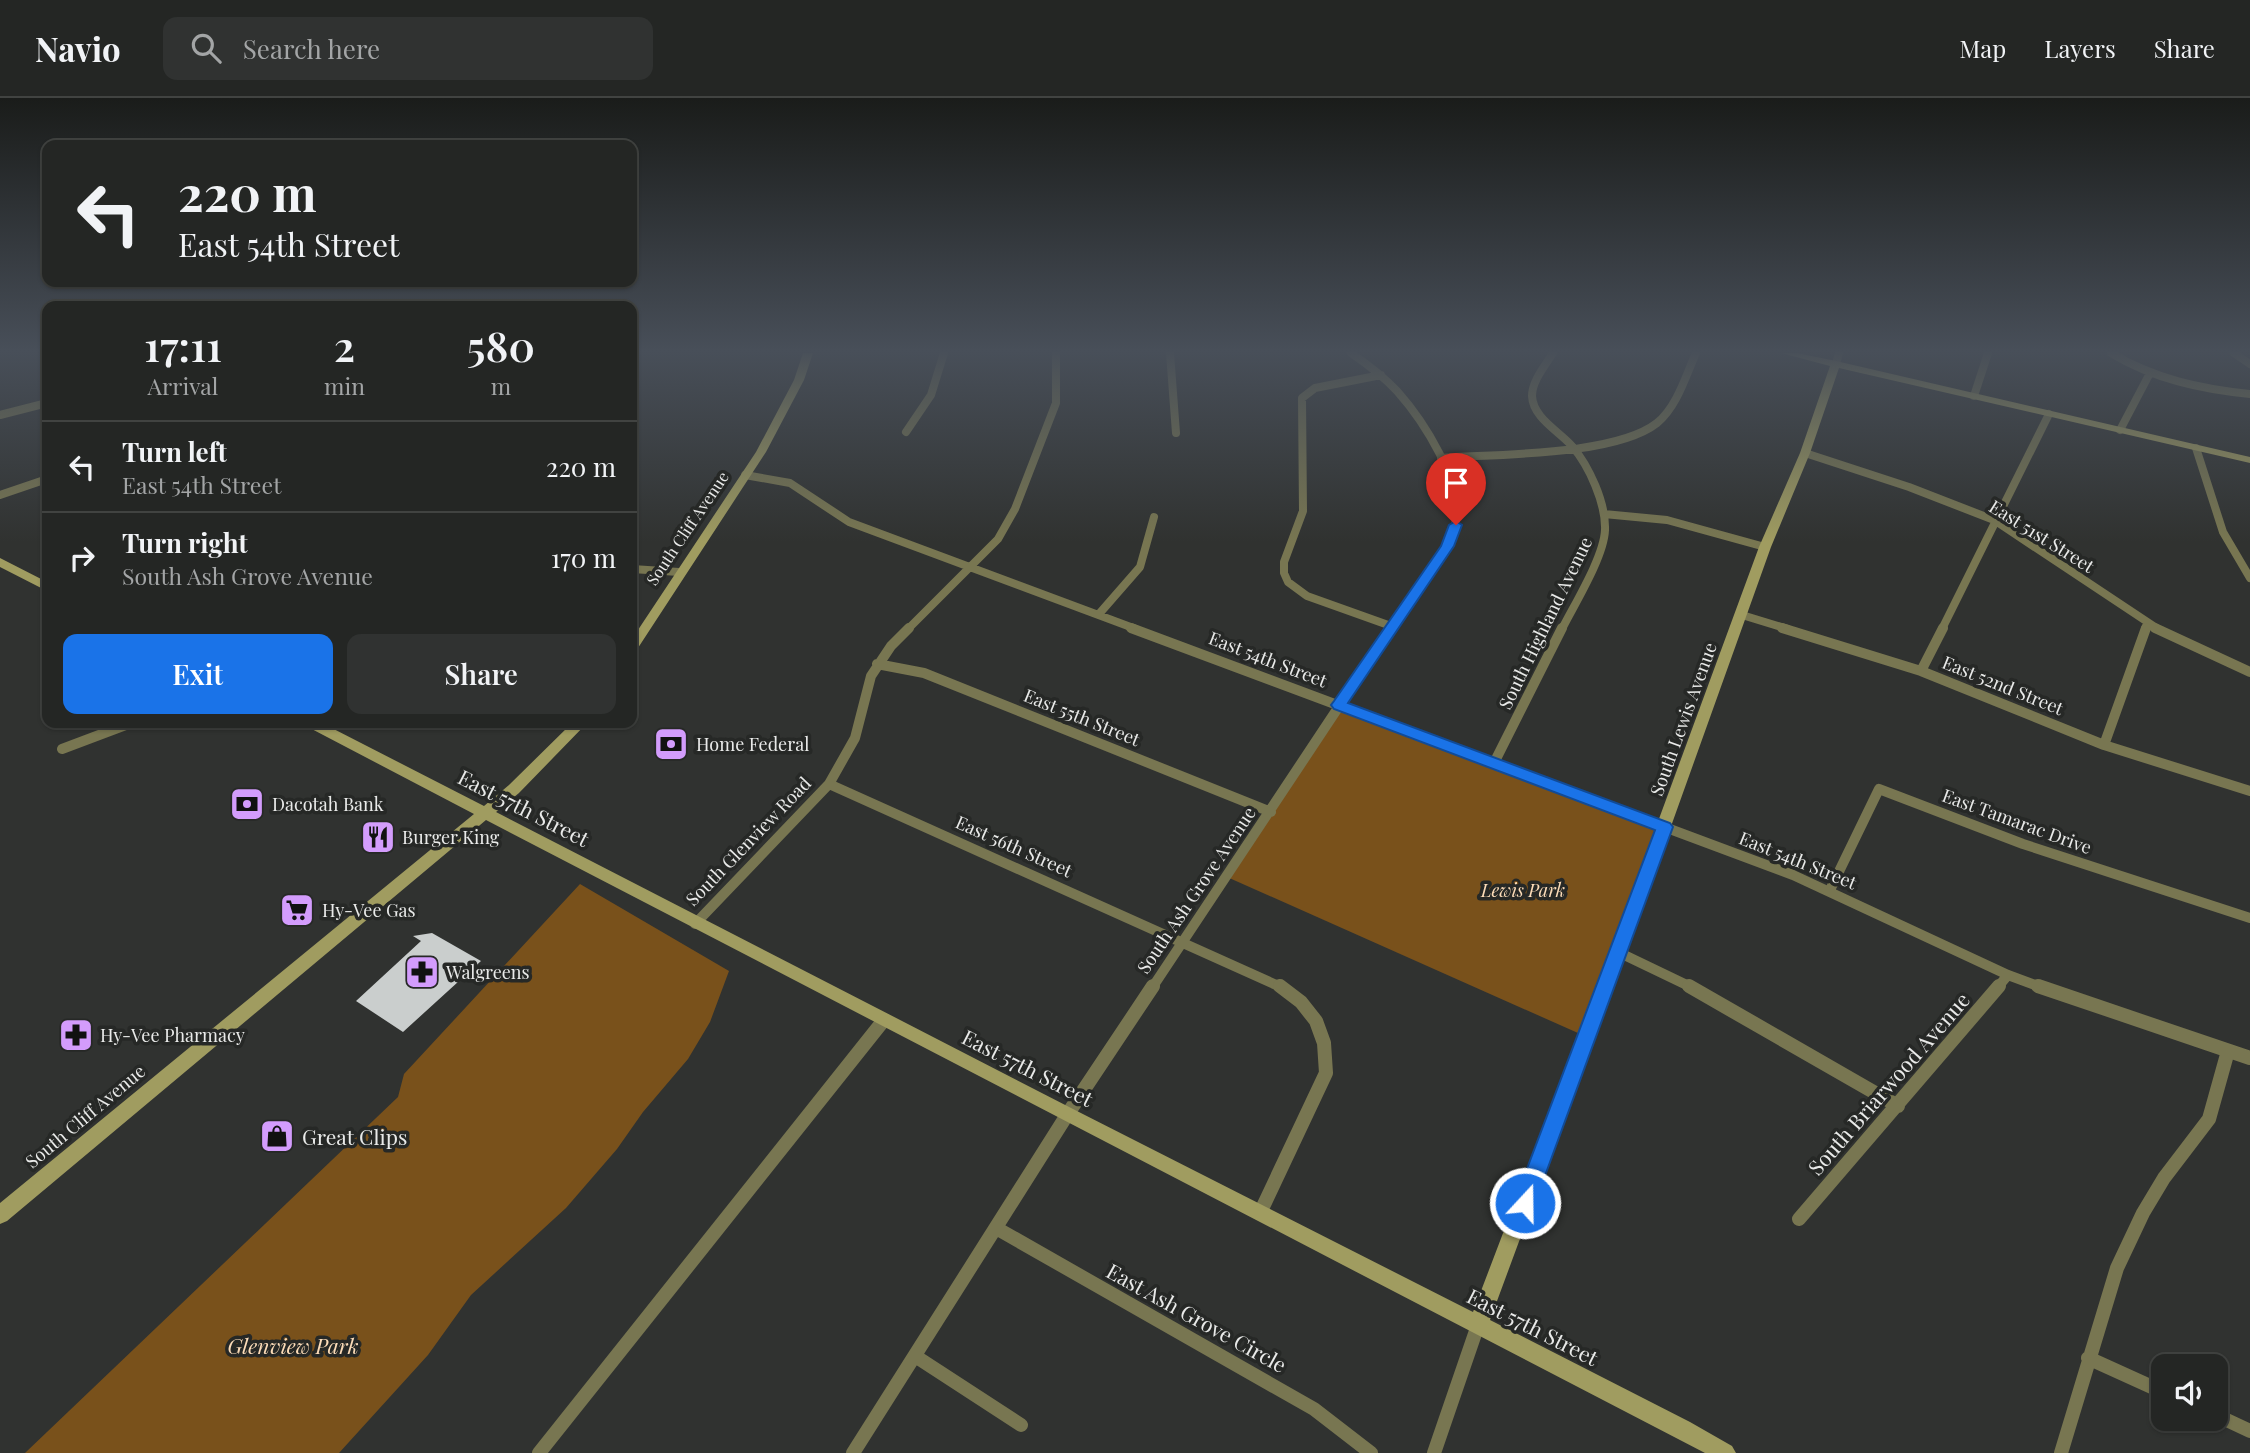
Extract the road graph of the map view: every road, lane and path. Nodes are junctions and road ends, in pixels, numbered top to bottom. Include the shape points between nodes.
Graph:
1 (783, 416) edge
2 (919, 416) edge
3 (1051, 416) edge
4 (1175, 416) edge
5 (1302, 416) edge
6 (1414, 416) edge
7 (1541, 416) edge
8 (1663, 416) edge
9 (1818, 416) edge
10 (2048, 416) edge
11 (2059, 416) edge
12 (2127, 416) edge
13 (2120, 430) junction
14 (906, 432) dead end
15 (1176, 433) dead end
16 (1573, 447) junction
17 (2196, 448) junction
18 (1805, 453) junction
19 (1441, 458) junction
20 (2250, 460) edge
21 (746, 475) junction
22 (42, 481) edge
23 (0, 495) edge
24 (1604, 514) junction
25 (1154, 517) dead end
26 (1994, 520) junction
27 (1765, 547) junction
28 (0, 562) edge
29 (971, 568) junction
30 (637, 569) edge
31 (679, 572) junction
32 (2250, 578) edge
33 (42, 582) edge
34 (1099, 614) junction
35 (1742, 615) junction
36 (2147, 624) junction
37 (1391, 626) junction
38 (637, 640) edge
39 (877, 664) junction
40 (1921, 671) junction
41 (2250, 672) edge
42 (1339, 705) junction
43 (118, 728) edge
44 (319, 728) edge
45 (575, 728) edge
46 (2104, 746) junction
47 (62, 750) dead end
48 (1494, 763) junction
49 (828, 784) junction
50 (2250, 791) edge
51 (1271, 812) junction
52 (483, 815) junction
53 (1664, 827) junction
54 (1830, 890) junction
55 (2250, 918) edge
56 (695, 924) junction
57 (1184, 943) junction
58 (1618, 952) junction
59 (2008, 975) junction
60 (884, 1020) junction
61 (2228, 1051) junction
62 (2250, 1058) edge
63 (1898, 1106) junction
64 (1067, 1115) junction
65 (1260, 1213) junction
66 (0, 1214) edge
67 (1799, 1219) dead end
68 (996, 1228) junction
69 (1478, 1325) junction
70 (915, 1356) junction
71 (2088, 1358) junction
72 (2151, 1387) edge
73 (2228, 1421) edge
74 (1021, 1425) dead end
75 (2250, 1431) edge
76 (539, 1453) edge
77 (853, 1453) edge
78 (1371, 1453) edge
79 (1434, 1453) edge
80 (1725, 1453) edge
81 (2061, 1453) edge

1 - 21 main road, South Cliff Avenue
2 - 14 street
3 - 29 street, South Glenview Road via 1015,509 998,539
4 - 15 street
5 - 37 street via 1303,510 1284,573 1288,582 1307,596
6 - 19 street, South Ash Grove Avenue
7 - 16 street, South Highland Avenue
8 - 16 street via 1651,428 1619,441
9 - 18 main road, South Lewis Avenue
10 - 26 street
11 - 13 main road
12 - 13 street
13 - 17 main road
16 - 19 street
16 - 24 street, South Highland Avenue
17 - 20 main road
17 - 32 street via 2216,517
18 - 26 street, East 51st Street
18 - 27 main road, South Lewis Avenue
19 - 37 street, South Ash Grove Avenue via 1455,491 1456,525 1447,546
21 - 29 street, East 54th Street via 805,490 849,522
21 - 31 main road, South Cliff Avenue
22 - 23 street
24 - 27 street via 1667,520
24 - 48 street, South Highland Avenue via 1605,533 1593,568
25 - 34 street via 1140,567
26 - 36 street, East 51st Street
26 - 40 street
27 - 35 main road, South Lewis Avenue
28 - 33 main road
29 - 34 street, East 54th Street
29 - 39 street, South Glenview Road
30 - 31 street
31 - 38 main road, South Cliff Avenue
34 - 42 street, East 54th Street
35 - 40 street, East 52nd Street
35 - 53 main road, South Lewis Avenue
36 - 41 street, East 51st Street
36 - 46 street
37 - 42 street, South Ash Grove Avenue
39 - 49 street, South Glenview Road via 856,738
39 - 51 street, East 55th Street via 924,673
40 - 46 street, East 52nd Street
42 - 48 street, East 54th Street
42 - 51 street, South Ash Grove Avenue
43 - 47 street
44 - 52 main road, East 57th Street
45 - 52 main road, South Cliff Avenue
46 - 50 street, East 52nd Street
48 - 53 street, East 54th Street
49 - 56 street, South Glenview Road
49 - 57 street, East 56th Street
51 - 57 street, South Ash Grove Avenue
52 - 56 main road, East 57th Street
52 - 66 main road, South Cliff Avenue
53 - 54 street, East 54th Street
53 - 58 main road, South Lewis Avenue
54 - 55 street, East Tamarac Drive via 1879,789 2023,844
54 - 59 street, East 54th Street
56 - 60 main road, East 57th Street
57 - 64 street, South Ash Grove Avenue
57 - 65 street, East 56th Street via 1277,984 1302,1001 1321,1028 1326,1073
58 - 63 street via 1706,994
58 - 69 main road, South Lewis Avenue
59 - 61 street, East 54th Street
59 - 63 street, South Briarwood Avenue
60 - 64 main road, East 57th Street
60 - 76 street
61 - 62 street, East 54th Street
61 - 71 street via 2209,1119 2143,1213 2117,1269
63 - 67 street, South Briarwood Avenue
64 - 65 main road, East 57th Street
64 - 68 street, South Ash Grove Avenue
65 - 69 main road, East 57th Street
68 - 70 street, South Ash Grove Avenue
68 - 78 street, East Ash Grove Circle via 1304,1402
69 - 79 street, South Lewis Avenue
69 - 80 main road, East 57th Street
70 - 74 street
70 - 77 street, South Ash Grove Avenue
71 - 72 street
71 - 81 street
73 - 75 street

